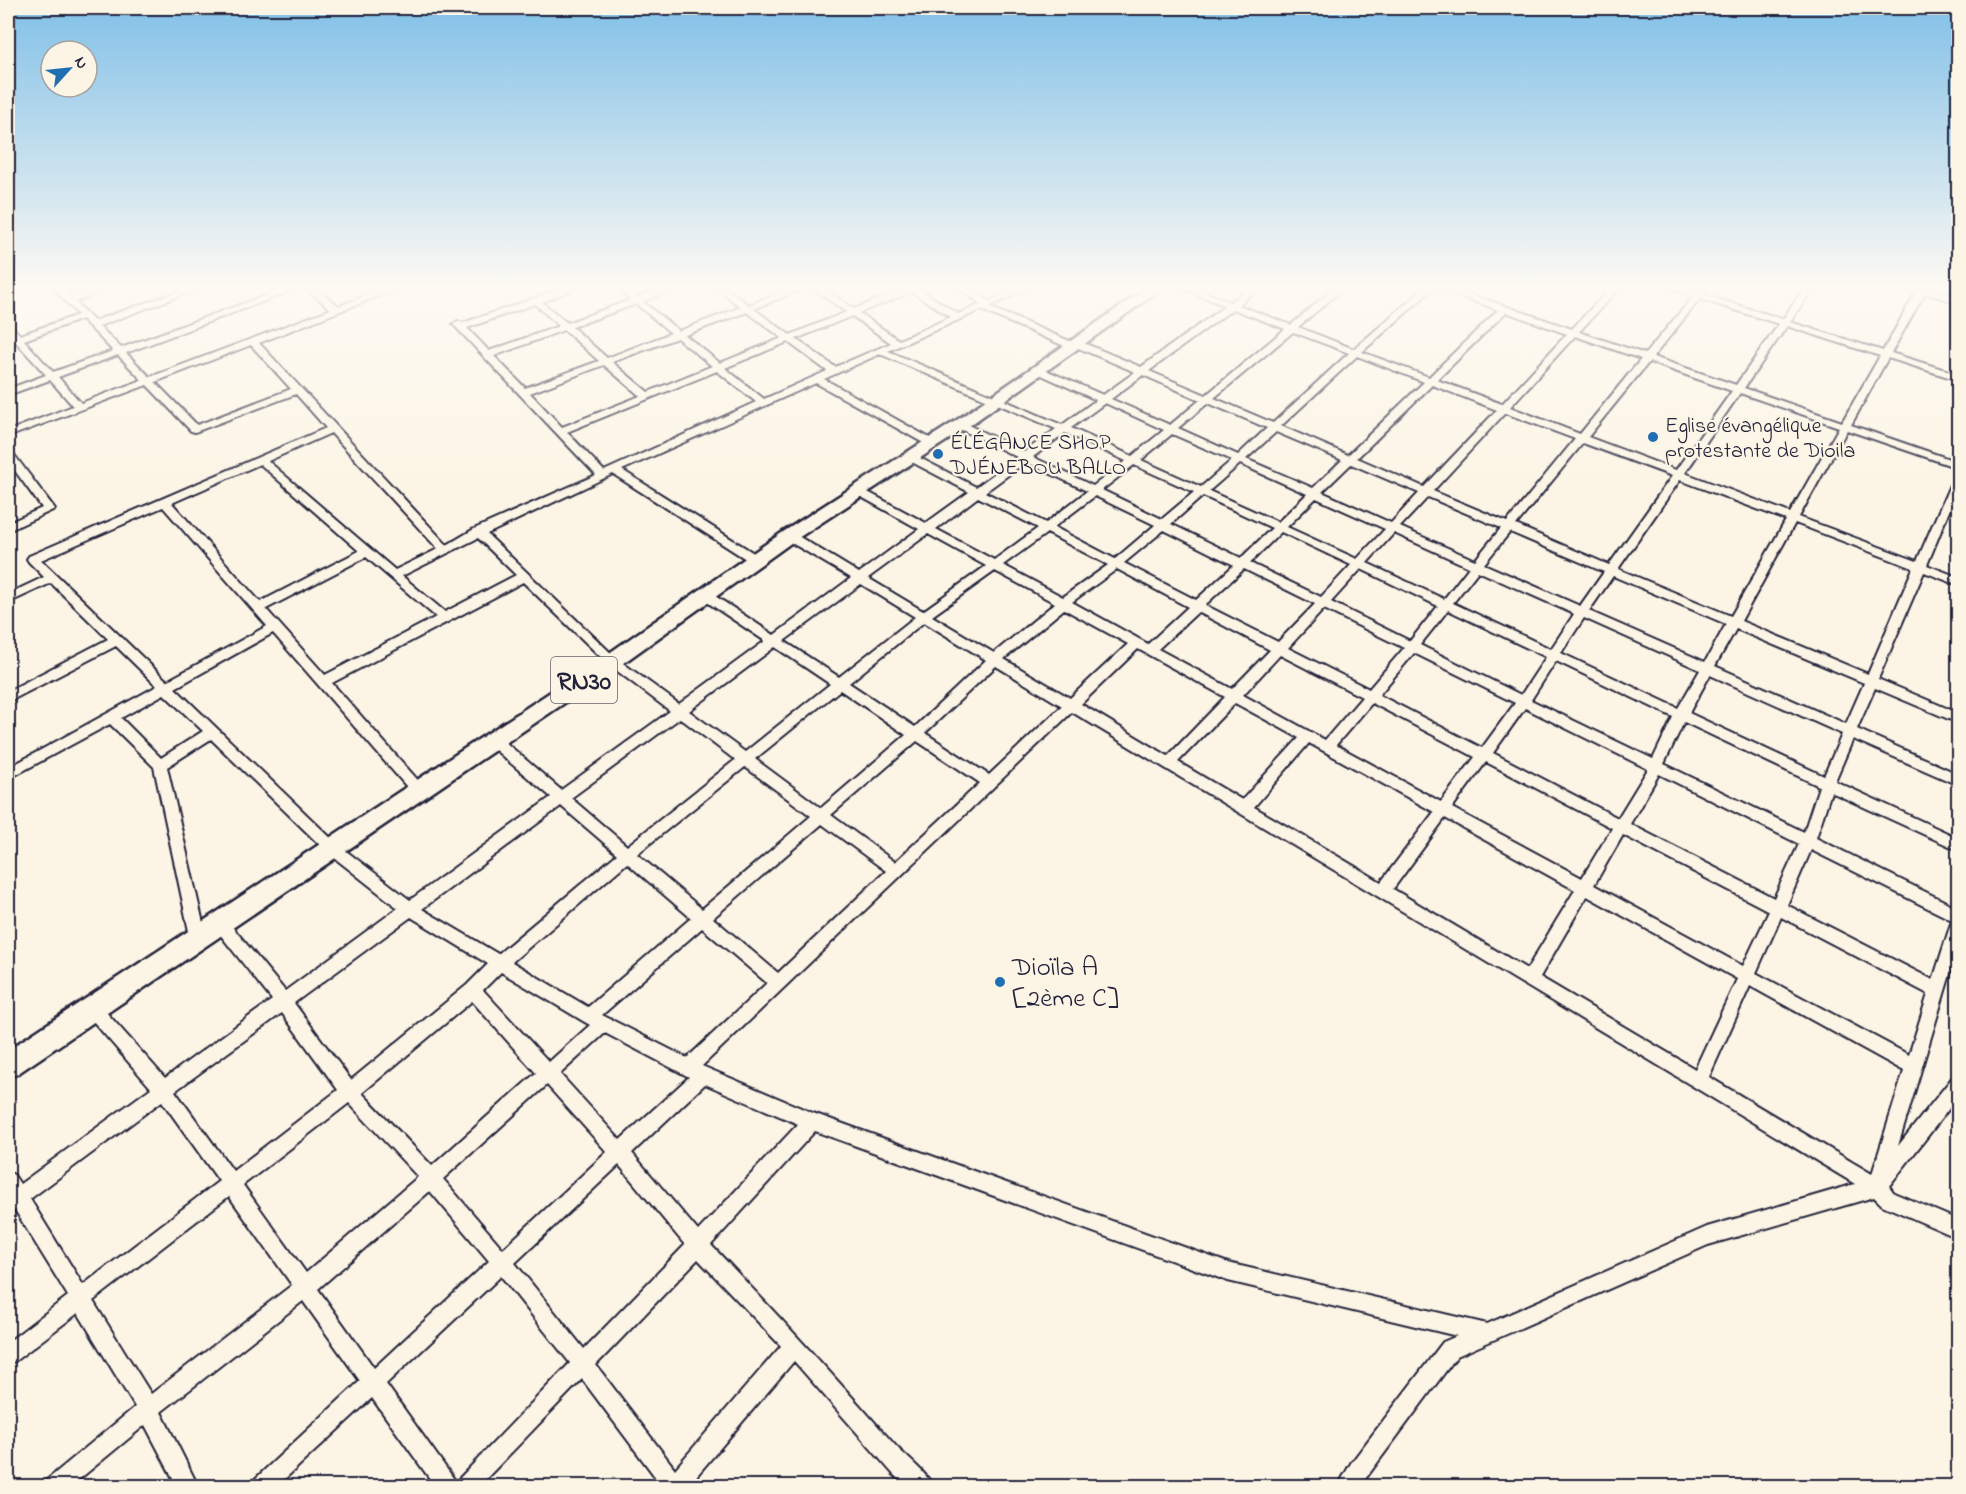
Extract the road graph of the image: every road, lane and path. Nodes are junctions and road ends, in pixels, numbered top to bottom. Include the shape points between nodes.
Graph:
1 (32, 358) edge
2 (103, 358) edge
3 (125, 358) edge
4 (212, 358) edge
5 (268, 358) edge
6 (491, 358) edge
7 (601, 358) edge
8 (617, 358) edge
9 (707, 358) edge
10 (743, 358) edge
11 (816, 358) edge
12 (865, 358) edge
13 (897, 358) edge
14 (1056, 358) edge
15 (1107, 358) edge
16 (1160, 358) edge
17 (1255, 358) edge
18 (1350, 358) edge
19 (1371, 358) edge
20 (1453, 358) edge
21 (1550, 358) edge
22 (1647, 358) joint
23 (1760, 358) edge
24 (1884, 358) edge
25 (1898, 358) edge
26 (606, 362) junction
27 (719, 367) junction
28 (1038, 370) junction
29 (834, 371) junction
30 (1142, 371) junction
31 (51, 376) junction
32 (1959, 377) edge
33 (817, 379) junction
34 (1429, 380) junction
35 (148, 382) junction
36 (1738, 389) junction
37 (298, 390) junction
38 (8, 392) edge
39 (524, 392) junction
40 (647, 397) junction
41 (998, 398) junction
42 (1208, 398) junction
43 (1104, 399) junction
44 (763, 403) junction
45 (79, 407) junction
46 (1503, 408) junction
47 (960, 425) junction
48 (1275, 426) junction
49 (1845, 426) junction
50 (334, 428) junction
51 (1065, 428) junction
52 (1170, 428) junction
53 (561, 432) junction
54 (8, 434) edge
55 (1581, 438) junction
56 (931, 443) junction
57 (8, 454) edge
58 (910, 457) junction
59 (1027, 458) junction
60 (1240, 459) junction
61 (1348, 459) junction
62 (261, 460) junction
63 (1134, 460) junction
64 (1959, 465) edge
65 (614, 470) junction
66 (20, 472) junction
67 (602, 475) junction
68 (1678, 475) junction
69 (8, 477) edge
70 (1959, 478) edge
71 (1094, 491) junction
72 (1203, 491) junction
73 (1425, 491) junction
74 (860, 492) junction
75 (977, 492) junction
76 (1313, 492) junction
77 (165, 502) junction
78 (1793, 518) junction
79 (1162, 525) junction
80 (8, 526) edge
81 (1278, 526) junction
82 (1391, 527) junction
83 (1508, 527) junction
84 (927, 529) junction
85 (1045, 529) junction
86 (478, 532) junction
87 (789, 536) junction
88 (445, 550) junction
89 (367, 552) junction
90 (756, 560) junction
91 (1242, 564) junction
92 (1358, 564) junction
93 (1115, 565) junction
94 (1477, 565) junction
95 (995, 566) junction
96 (1921, 566) junction
97 (1611, 570) junction
98 (394, 575) junction
99 (524, 576) junction
100 (52, 578) junction
101 (860, 579) junction
102 (1959, 581) edge
103 (705, 595) junction
104 (8, 599) edge
105 (1063, 603) junction
106 (1323, 603) junction
107 (1195, 605) junction
108 (1447, 605) junction
109 (258, 608) junction
110 (1582, 612) junction
111 (924, 616) junction
112 (444, 618) junction
113 (1734, 622) junction
114 (275, 627) junction
115 (117, 640) junction
116 (775, 641) junction
117 (1143, 646) junction
118 (1412, 647) junction
119 (1277, 648) junction
120 (1553, 654) junction
121 (995, 659) junction
122 (612, 661) junction
123 (1708, 668) junction
124 (323, 681) junction
125 (1872, 681) junction
126 (841, 685) junction
127 (165, 687) junction
128 (1233, 695) junction
129 (1369, 696) junction
130 (8, 697) edge
131 (1523, 702) junction
132 (1070, 704) junction
133 (679, 711) junction
134 (112, 717) junction
135 (1680, 717) junction
136 (1959, 718) edge
137 (212, 732) junction
138 (1850, 732) junction
139 (916, 734) junction
140 (1308, 736) junction
141 (493, 740) junction
142 (1327, 747) junction
143 (1482, 754) junction
144 (745, 760) junction
145 (1169, 763) junction
146 (160, 765) junction
147 (1656, 767) junction
148 (8, 774) edge
149 (1959, 780) edge
150 (990, 783) junction
151 (1827, 784) junction
152 (418, 789) junction
153 (561, 798) junction
154 (1244, 808) junction
155 (1443, 810) junction
156 (821, 816) junction
157 (1619, 826) junction
158 (1808, 841) junction
159 (1959, 844) edge
160 (332, 848) junction
161 (627, 854) junction
162 (896, 871) junction
163 (1584, 887) junction
164 (1383, 891) junction
165 (1776, 907) junction
166 (410, 909) junction
167 (1959, 915) edge
168 (703, 918) junction
169 (220, 923) junction
170 (1959, 924) edge
171 (198, 936) junction
172 (500, 962) junction
173 (1746, 976) junction
174 (1530, 979) junction
175 (778, 983) junction
176 (473, 990) junction
177 (1938, 991) junction
178 (282, 1000) junction
179 (92, 1008) junction
180 (596, 1020) junction
181 (8, 1065) edge
182 (1914, 1067) junction
183 (696, 1071) junction
184 (549, 1074) junction
185 (1699, 1080) junction
186 (1959, 1084) edge
187 (164, 1090) junction
188 (350, 1092) junction
189 (812, 1121) junction
190 (620, 1153) junction
191 (431, 1178) junction
192 (232, 1184) junction
193 (1877, 1186) junction
194 (11, 1194) edge
195 (1959, 1229) edge
196 (698, 1245) junction
197 (501, 1262) junction
198 (305, 1287) junction
199 (79, 1299) junction
200 (1487, 1334) junction
201 (794, 1346) junction
202 (8, 1354) edge
203 (582, 1363) junction
204 (373, 1383) junction
205 (148, 1409) junction
206 (55, 1486) edge
207 (189, 1486) edge
208 (262, 1486) edge
209 (447, 1486) edge
210 (465, 1486) edge
211 (675, 1486) edge
212 (922, 1486) edge
213 (1348, 1486) edge

1 - 31 street
2 - 31 street
3 - 35 street
4 - 35 street
5 - 37 street
6 - 39 street
7 - 26 street
8 - 26 street
9 - 27 street
10 - 27 street
11 - 29 street
12 - 29 street
13 - 41 street
14 - 28 main road, RN30
15 - 30 street
16 - 30 street
17 - 42 street
18 - 48 street
19 - 34 street
20 - 34 street
21 - 46 street
22 - 36 street
22 - 55 street
23 - 36 street
24 - 49 street
25 - 32 street
26 - 39 street
26 - 40 street
27 - 40 street
27 - 44 street
28 - 41 main road, RN30
28 - 43 street
29 - 33 street
30 - 42 street
30 - 43 street
31 - 38 street
31 - 45 street
33 - 44 street
33 - 56 street
34 - 46 street
34 - 61 street
35 - 37 street via 195,429
35 - 45 street
36 - 49 street
36 - 68 street
37 - 50 street
39 - 53 street
40 - 53 street
41 - 47 main road, RN30
41 - 51 street
42 - 48 street
42 - 52 street
43 - 51 street
43 - 52 street
44 - 65 street
45 - 54 street
46 - 55 street
46 - 73 street
47 - 56 main road, RN30
47 - 59 street
48 - 60 street
48 - 61 street
49 - 64 street
49 - 78 street
50 - 62 street
50 - 88 street
51 - 59 street
51 - 63 street
52 - 60 street
52 - 63 street
53 - 67 street
55 - 68 street
55 - 83 street
56 - 58 main road, RN30
57 - 66 street
58 - 74 main road, RN30
58 - 75 street
59 - 71 street
59 - 75 street
60 - 72 street
60 - 76 street
61 - 73 street
61 - 76 street
62 - 77 street
62 - 89 street
63 - 71 street
63 - 72 street
65 - 67 street
65 - 90 street
66 - 69 street
66 - 80 street via 49,509
67 - 86 street
68 - 78 street
68 - 97 street
70 - 96 street
71 - 79 street
71 - 85 street
72 - 79 street
72 - 81 street
73 - 82 street
73 - 83 street
74 - 84 street
74 - 87 main road, RN30
75 - 84 street
75 - 85 street
76 - 81 street
76 - 82 street
77 - 100 street via 33,559
77 - 109 street
78 - 96 street
78 - 113 street
79 - 91 street
79 - 93 street
81 - 91 street
81 - 92 street
82 - 92 street
82 - 94 street
83 - 94 street
83 - 97 street
84 - 95 street
84 - 101 street
85 - 93 street
85 - 95 street
86 - 88 street
86 - 99 street
87 - 90 main road, RN30
87 - 101 street
88 - 98 street
89 - 98 street
89 - 109 street
90 - 103 main road, RN30
91 - 106 street
91 - 107 street
92 - 106 street
92 - 108 street
93 - 105 street
93 - 107 street
94 - 108 street
94 - 110 street
95 - 105 street
95 - 111 street
96 - 102 street
96 - 125 street
97 - 110 street
97 - 113 street
98 - 112 street
99 - 112 street
99 - 122 street
100 - 104 street
100 - 115 street
101 - 111 street
101 - 116 street
103 - 116 street
103 - 122 main road, RN30
105 - 117 street
105 - 121 street
106 - 118 street
106 - 119 street
107 - 117 street
107 - 119 street
108 - 118 street
108 - 120 street
109 - 114 street
110 - 120 street
110 - 123 street
111 - 121 street
111 - 126 street
112 - 124 street
113 - 123 street
113 - 125 street
114 - 124 street
114 - 127 street
115 - 127 street
115 - 130 street
116 - 126 street
116 - 133 street
117 - 128 street
117 - 132 street
118 - 129 street
118 - 131 street
119 - 128 street
119 - 129 street
120 - 131 street
120 - 135 street
121 - 132 street
121 - 139 street
122 - 133 street
122 - 141 main road, RN30
123 - 135 street
123 - 138 street
124 - 152 street
125 - 136 street
125 - 138 street
126 - 139 street
126 - 144 street
127 - 134 street
127 - 137 street
128 - 140 street
128 - 145 street
129 - 142 street
129 - 143 street
131 - 143 street
131 - 147 street
132 - 145 street
132 - 150 street
133 - 144 street
133 - 153 street
134 - 146 street
134 - 148 street
135 - 147 street
135 - 151 street
137 - 146 street
137 - 160 street
138 - 149 street
138 - 151 street
139 - 150 street
139 - 156 street
140 - 142 street
140 - 154 street
141 - 152 main road, RN30
141 - 153 street
142 - 155 street
143 - 155 street
143 - 157 street
144 - 156 street
144 - 161 street
145 - 154 street
146 - 171 street
147 - 157 street
147 - 158 street
150 - 162 street
151 - 158 street
151 - 159 street
152 - 160 main road, RN30
153 - 161 street
153 - 166 street
154 - 164 street
155 - 163 street
155 - 164 street
156 - 162 street
156 - 168 street
157 - 163 street
157 - 165 street
158 - 165 street
158 - 167 street
160 - 166 street
160 - 169 main road, RN30
161 - 168 street
161 - 172 street
162 - 175 street
163 - 173 street
163 - 174 street
164 - 174 street
165 - 173 street
165 - 177 street
166 - 172 street
166 - 178 street
168 - 175 street
168 - 180 street
169 - 171 main road, RN30
169 - 178 street
170 - 177 street
171 - 179 main road, RN30
172 - 176 street
172 - 180 street
173 - 182 street
173 - 185 street
174 - 185 street
175 - 183 street
176 - 184 street
176 - 188 street
177 - 182 street
178 - 187 street
178 - 188 street
179 - 181 main road, RN30
179 - 187 street
180 - 183 street
180 - 184 street
182 - 193 street
183 - 189 street
183 - 190 street
184 - 190 street
184 - 191 street
185 - 193 street
186 - 193 street
187 - 192 street
187 - 194 street
188 - 191 street
188 - 192 street
189 - 196 street
189 - 200 street via 1228,1272
190 - 196 street
190 - 197 street
191 - 197 street
191 - 198 street
192 - 198 street
192 - 199 street
193 - 195 street via 1888,1199
193 - 200 street via 1707,1236
194 - 199 street
196 - 201 street
196 - 203 street
197 - 203 street
197 - 204 street
198 - 204 street
198 - 205 street
199 - 202 street
199 - 205 street
200 - 213 street via 1450,1349
201 - 211 street
201 - 212 street via 901,1468
203 - 210 street
203 - 211 street
204 - 208 street
204 - 209 street
205 - 206 street
205 - 207 street

